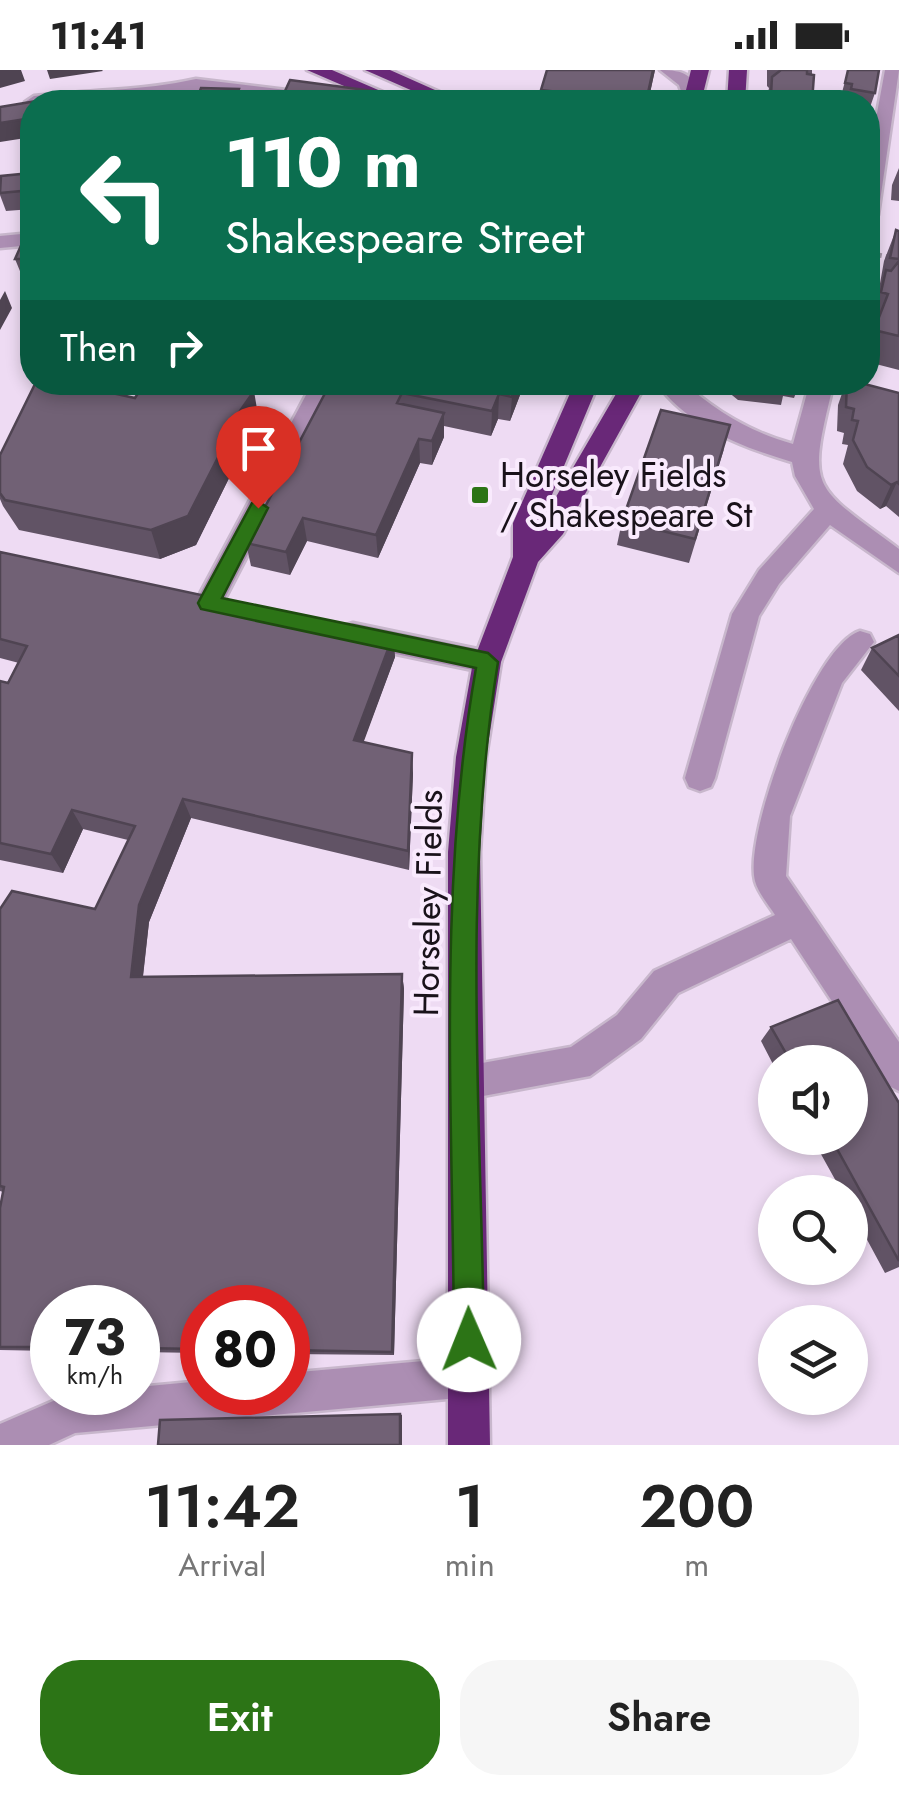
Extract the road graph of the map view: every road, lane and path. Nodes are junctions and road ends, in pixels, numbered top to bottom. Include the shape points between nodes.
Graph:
1 (316, 70) edge
2 (374, 70) edge
3 (669, 70) edge
4 (894, 70) edge
5 (178, 90) edge
6 (237, 90) edge
7 (367, 90) edge
8 (423, 90) edge
9 (689, 90) edge
10 (894, 110) edge
11 (880, 167) edge
12 (318, 395) edge
13 (581, 395) edge
14 (628, 395) edge
15 (683, 395) edge
16 (819, 395) edge
17 (804, 456) junction
18 (828, 510) junction
19 (526, 556) junction
20 (899, 563) edge
21 (246, 611) edge
22 (320, 627) edge
23 (860, 642) dead end
24 (488, 662) junction
25 (700, 778) dead end
26 (798, 920) junction
27 (899, 1073) edge
28 (467, 1081) junction
29 (470, 1377) junction
30 (1, 1445) edge
31 (469, 1445) edge

1 - 7 highway
2 - 8 highway
3 - 9 street
4 - 10 street
5 - 6 street
10 - 11 street
12 - 21 street via 199,601
13 - 19 highway, Horseley Fields via 526,523
14 - 19 highway via 554,527
15 - 17 street via 750,442
16 - 17 street
17 - 18 street via 810,486
18 - 20 street
18 - 25 street via 746,614
19 - 24 highway, Horseley Fields
22 - 24 street
23 - 26 street via 830,677 775,816 770,878
24 - 28 highway, Horseley Fields via 464,852
26 - 27 street
26 - 28 street via 666,982 629,1026 578,1064
28 - 29 highway, Horseley Fields
29 - 30 street via 74,1414
29 - 31 highway, Horseley Fields

